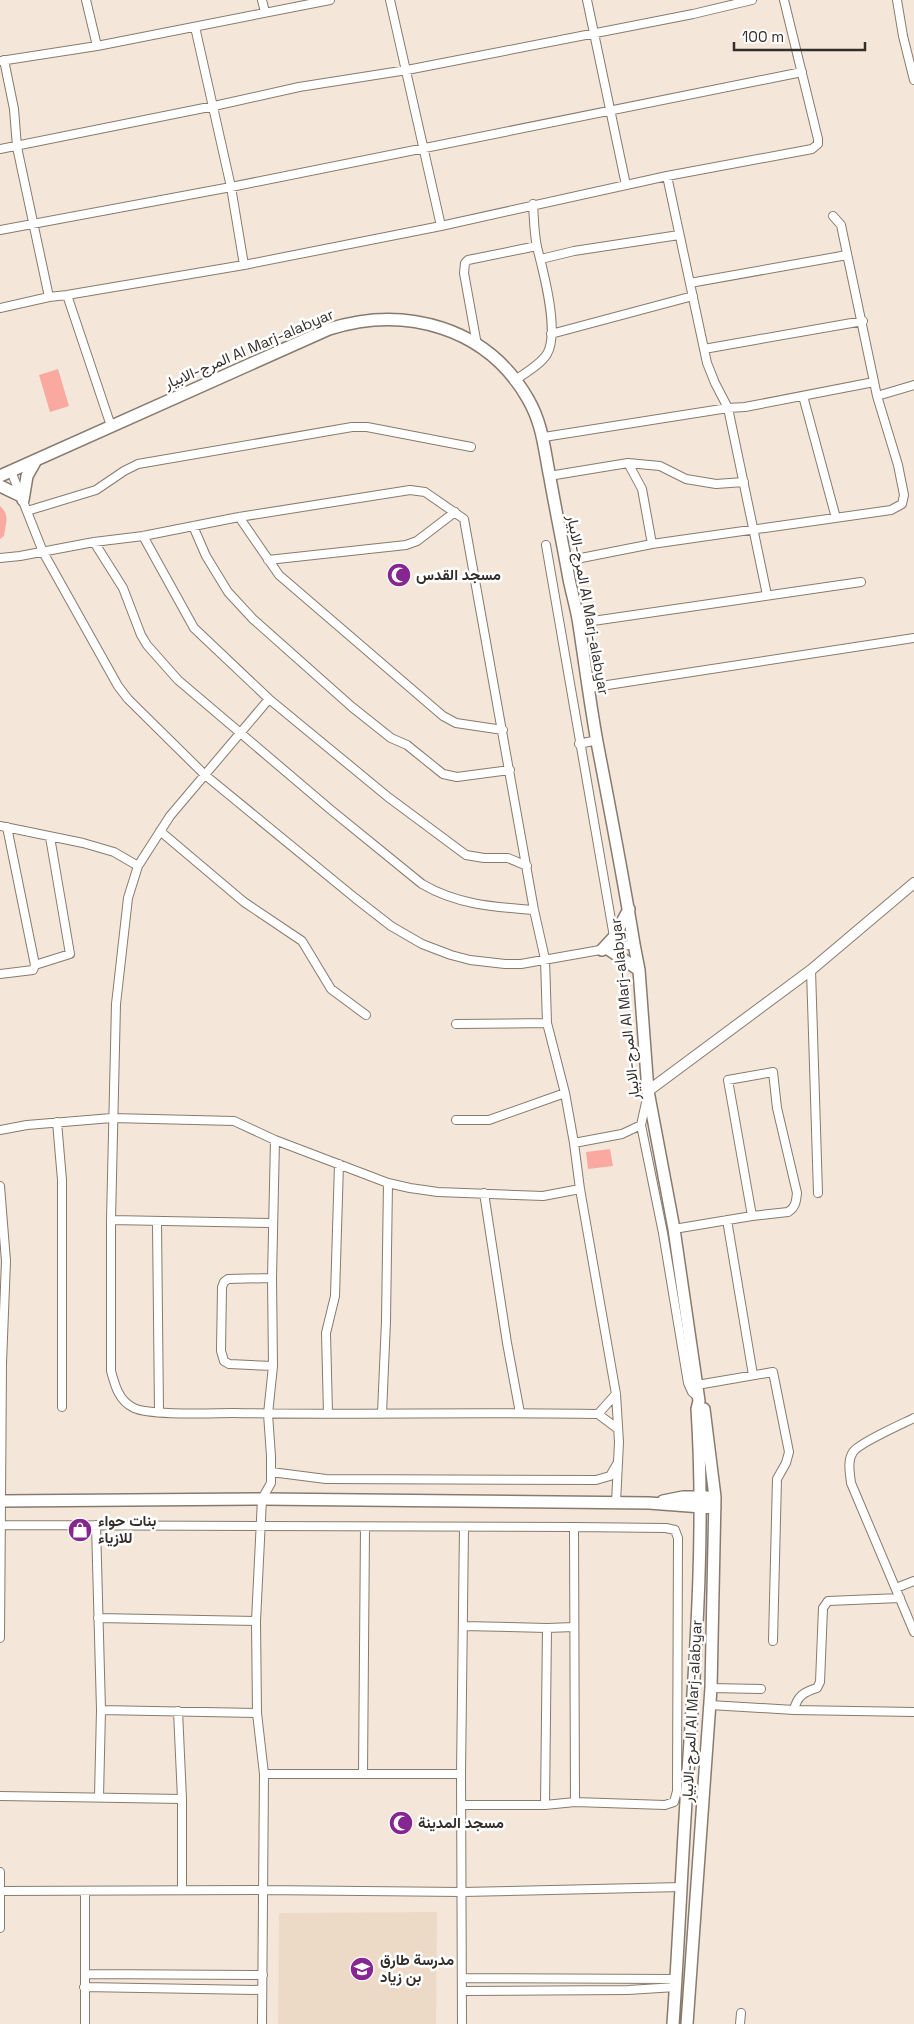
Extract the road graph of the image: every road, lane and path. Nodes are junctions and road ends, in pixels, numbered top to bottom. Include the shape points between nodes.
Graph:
1 (86, 0) edge
2 (262, 0) edge
3 (330, 0) edge
4 (390, 0) edge
5 (587, 0) edge
6 (752, 0) edge
7 (784, 0) edge
8 (897, 0) edge
9 (265, 12) junction
10 (195, 27) junction
11 (594, 34) junction
12 (97, 46) junction
13 (2, 60) edge
14 (407, 70) junction
15 (802, 72) junction
16 (914, 80) edge
17 (214, 106) junction
18 (610, 111) junction
19 (17, 147) junction
20 (425, 148) junction
21 (0, 149) edge
22 (667, 176) junction
23 (626, 185) junction
24 (231, 187) junction
25 (533, 204) junction
26 (833, 216) dead end
27 (32, 224) junction
28 (441, 226) junction
29 (0, 230) edge
30 (679, 235) junction
31 (537, 246) junction
32 (847, 255) junction
33 (541, 259) junction
34 (244, 265) junction
35 (690, 283) junction
36 (67, 296) junction
37 (693, 296) junction
38 (49, 297) junction
39 (0, 308) edge
40 (863, 322) junction
41 (551, 334) junction
42 (477, 345) junction
43 (704, 349) junction
44 (514, 381) junction
45 (874, 382) junction
46 (914, 386) edge
47 (803, 396) junction
48 (877, 396) junction
49 (728, 408) junction
50 (111, 426) junction
51 (544, 437) junction
52 (471, 447) dead end
53 (36, 460) junction
54 (628, 463) junction
55 (5, 474) edge
56 (549, 476) junction
57 (744, 482) junction
58 (0, 486) edge
59 (24, 502) junction
60 (455, 512) junction
61 (239, 518) junction
62 (836, 518) junction
63 (193, 526) junction
64 (754, 530) junction
65 (142, 536) junction
66 (94, 542) junction
67 (652, 544) junction
68 (546, 545) dead end
69 (43, 552) junction
70 (0, 558) edge
71 (268, 560) junction
72 (566, 561) junction
73 (861, 582) dead end
74 (767, 595) junction
75 (579, 623) junction
76 (914, 638) edge
77 (588, 688) junction
78 (269, 698) junction
79 (503, 730) junction
80 (241, 732) junction
81 (597, 740) junction
82 (579, 744) junction
83 (510, 770) junction
84 (206, 775) junction
85 (3, 827) edge
86 (160, 831) junction
87 (50, 837) junction
88 (138, 866) junction
89 (527, 866) junction
90 (914, 883) edge
91 (534, 910) junction
92 (629, 910) junction
93 (614, 937) junction
94 (634, 944) junction
95 (606, 950) junction
96 (545, 960) junction
97 (35, 965) junction
98 (638, 970) junction
99 (811, 970) junction
100 (0, 974) edge
101 (366, 1015) dead end
102 (547, 1023) junction
103 (456, 1024) dead end
104 (648, 1091) junction
105 (564, 1093) junction
106 (112, 1118) junction
107 (456, 1120) dead end
108 (57, 1122) junction
109 (641, 1125) junction
110 (0, 1130) edge
111 (275, 1140) junction
112 (574, 1142) junction
113 (339, 1164) junction
114 (388, 1183) junction
115 (0, 1186) edge
116 (580, 1189) junction
117 (484, 1193) junction
118 (818, 1193) dead end
119 (752, 1216) junction
120 (111, 1220) junction
121 (728, 1220) junction
122 (157, 1222) junction
123 (272, 1223) junction
124 (674, 1229) junction
125 (3, 1260) edge
126 (272, 1278) junction
127 (1, 1363) edge
128 (272, 1366) junction
129 (753, 1375) junction
130 (697, 1385) junction
131 (616, 1394) junction
132 (699, 1400) junction
133 (62, 1407) dead end
134 (159, 1412) junction
135 (520, 1412) junction
136 (328, 1413) junction
137 (382, 1413) junction
138 (268, 1414) junction
139 (598, 1414) junction
140 (914, 1418) edge
141 (618, 1429) junction
142 (618, 1462) junction
143 (271, 1472) junction
144 (1, 1473) edge
145 (700, 1477) junction
146 (262, 1499) junction
147 (1, 1500) edge
148 (680, 1502) junction
149 (700, 1502) junction
150 (715, 1502) junction
151 (616, 1503) junction
152 (1, 1525) edge
153 (96, 1525) junction
154 (259, 1525) junction
155 (365, 1527) junction
156 (464, 1527) junction
157 (574, 1527) junction
158 (700, 1528) junction
159 (914, 1581) edge
160 (896, 1588) junction
161 (900, 1598) junction
162 (0, 1611) edge
163 (98, 1618) junction
164 (256, 1621) junction
165 (463, 1626) junction
166 (574, 1626) junction
167 (547, 1628) junction
168 (914, 1629) edge
169 (0, 1638) edge
170 (773, 1641) dead end
171 (711, 1688) junction
172 (761, 1689) dead end
173 (710, 1705) junction
174 (101, 1710) junction
175 (794, 1710) junction
176 (178, 1711) junction
177 (914, 1712) edge
178 (256, 1713) junction
179 (363, 1773) junction
180 (264, 1774) junction
181 (461, 1774) junction
182 (0, 1796) edge
183 (99, 1797) junction
184 (182, 1799) junction
185 (575, 1802) junction
186 (545, 1804) junction
187 (461, 1805) junction
188 (0, 1872) edge
189 (682, 1887) junction
190 (182, 1890) junction
191 (262, 1890) junction
192 (0, 1891) edge
193 (85, 1891) junction
194 (462, 1892) junction
195 (0, 1928) edge
196 (85, 1974) junction
197 (263, 1975) junction
198 (462, 1978) junction
199 (676, 1983) junction
200 (84, 1987) junction
201 (262, 1990) junction
202 (462, 1991) junction
203 (741, 2013) dead end
204 (85, 2024) edge
205 (262, 2024) edge
206 (462, 2024) edge
207 (673, 2024) edge
208 (687, 2024) edge
209 (740, 2024) edge

1 - 12 street
2 - 9 street
3 - 9 street
4 - 14 street
5 - 11 street
6 - 11 street
7 - 15 street
8 - 16 street
9 - 10 street
10 - 12 street
10 - 17 street
11 - 14 street
11 - 18 street
12 - 13 street
13 - 19 street via 14,110
14 - 17 street via 299,87
14 - 20 street
15 - 18 street
15 - 22 street via 818,139 816,147
17 - 19 street
17 - 24 street
18 - 20 street
18 - 23 street
19 - 21 street
19 - 27 street
20 - 24 street
20 - 28 street
22 - 23 street
22 - 30 street
23 - 25 street
24 - 27 street
24 - 34 street
25 - 28 street
25 - 31 street
26 - 32 street via 841,225
27 - 29 street
27 - 38 street
28 - 34 street
30 - 33 street
30 - 35 street
31 - 33 street
31 - 42 street via 465,263
32 - 35 street
32 - 40 street
33 - 41 street
34 - 36 street
35 - 37 street
36 - 38 street
36 - 50 street
37 - 41 street
37 - 43 street
38 - 39 street
40 - 43 street
40 - 45 street
41 - 44 street via 547,353
42 - 44 main road, المرج-الابيار Al Marj-alabyar via 494,358
42 - 50 main road, المرج-الابيار Al Marj-alabyar via 430,324 398,319 354,321 277,351
43 - 49 street via 710,373
44 - 51 main road, المرج-الابيار Al Marj-alabyar via 527,397
45 - 47 street
45 - 48 street
46 - 48 street
47 - 49 street
47 - 62 street
48 - 62 street via 898,465 904,501 892,510
49 - 51 street
49 - 57 street
50 - 53 main road, المرج-الابيار Al Marj-alabyar
51 - 56 main road, المرج-الابيار Al Marj-alabyar
52 - 59 street via 367,427 343,428 138,464 96,490
53 - 55 main road, المرج-الابيار Al Marj-alabyar
53 - 59 main road via 27,476
54 - 56 street
54 - 57 street via 660,466 686,478 716,484
54 - 67 street via 642,489
55 - 59 street
56 - 72 main road, المرج-الابيار Al Marj-alabyar
57 - 64 street
58 - 59 main road
59 - 69 street
60 - 61 street via 425,492 410,490
60 - 71 street via 417,541 406,545
60 - 79 street via 464,519 467,527
61 - 63 street
61 - 71 street
62 - 64 street
63 - 65 street
63 - 83 street via 206,556 228,592 253,619 391,738 407,745 443,774 457,777
64 - 67 street
64 - 74 street
65 - 66 street
65 - 78 street via 194,628
66 - 69 street
66 - 80 street via 123,588 141,635 152,653 178,680
67 - 72 street
68 - 82 street
69 - 70 street
69 - 84 street via 118,686
71 - 79 street via 279,575 443,716 456,723
72 - 75 main road, المرج-الابيار Al Marj-alabyar
73 - 74 street
74 - 75 street
75 - 77 main road, المرج-الابيار Al Marj-alabyar
76 - 77 street
77 - 81 main road, المرج-الابيار Al Marj-alabyar
78 - 80 street
78 - 89 street via 388,797 466,855 508,858
79 - 83 street
80 - 84 street
80 - 91 street via 422,884 475,905
81 - 82 street
81 - 92 main road, المرج-الابيار Al Marj-alabyar
82 - 93 street
83 - 89 street
84 - 86 street
84 - 96 street via 355,898 391,926 422,944 478,961 513,964
85 - 87 street
85 - 97 street
86 - 88 street
86 - 101 street via 244,902 302,941 331,989
87 - 88 street via 114,852
87 - 97 street via 70,954
88 - 106 street via 125,912 116,1004
89 - 91 street
90 - 99 street
91 - 96 street
92 - 93 main road
92 - 94 main road, المرج-الابيار Al Marj-alabyar
93 - 95 main road
94 - 95 street
94 - 98 main road, المرج-الابيار Al Marj-alabyar
95 - 96 street
95 - 98 main road
96 - 102 street
97 - 100 street via 33,970
98 - 104 main road, المرج-الابيار Al Marj-alabyar
99 - 104 street
99 - 118 street
102 - 103 street
102 - 105 street
104 - 109 street
104 - 124 main road, المرج-الابيار Al Marj-alabyar
105 - 107 street via 489,1120
105 - 112 street
106 - 108 street
106 - 111 street via 234,1122
106 - 120 street
108 - 110 street
108 - 133 street via 62,1180
109 - 112 street via 622,1134
109 - 132 street via 688,1384
111 - 113 street
111 - 123 street
112 - 116 street
113 - 114 street
113 - 136 street via 335,1296 326,1333
114 - 117 street via 438,1192
114 - 137 street
115 - 125 street
116 - 117 street via 543,1196
116 - 131 street
117 - 135 street via 506,1343
119 - 119 street via 728,1080 773,1072 777,1108 797,1192 796,1202 788,1212
119 - 121 street
120 - 122 street
120 - 134 street via 111,1371 116,1390 124,1401 135,1409
121 - 124 street
121 - 129 street
122 - 123 street
122 - 134 street
123 - 126 street
124 - 130 main road, المرج-الابيار Al Marj-alabyar
125 - 127 street
126 - 128 street
126 - 128 street via 228,1279 224,1282 222,1351 224,1361 229,1364
127 - 144 street
128 - 138 street
129 - 130 street
129 - 170 street via 773,1372 788,1452 777,1479
130 - 132 main road, المرج-الابيار Al Marj-alabyar
131 - 139 street
131 - 141 street
132 - 145 main road, المرج-الابيار Al Marj-alabyar
132 - 150 main road, المرج-الابيار Al Marj-alabyar via 708,1433
134 - 138 street
135 - 137 street
135 - 139 street
136 - 137 street
136 - 138 street
138 - 143 street
139 - 141 street
140 - 160 street via 861,1446 853,1452 849,1465 851,1482
141 - 142 street
142 - 143 street via 610,1476 588,1480 326,1479
142 - 151 street
143 - 146 street via 271,1483
144 - 147 street
145 - 148 main road via 694,1489
145 - 149 main road, المرج-الابيار Al Marj-alabyar
146 - 147 main road
146 - 151 main road
146 - 154 street
147 - 152 street
148 - 149 main road
148 - 151 main road
148 - 158 main road
149 - 150 main road
149 - 158 main road, المرج-الابيار Al Marj-alabyar
150 - 171 main road, المرج-الابيار Al Marj-alabyar
152 - 153 street
152 - 162 street
153 - 154 street
153 - 163 street
154 - 155 street
154 - 164 street
155 - 156 street
155 - 179 street
156 - 157 street
156 - 165 street
157 - 166 street
157 - 185 street via 666,1528 675,1530 678,1538 677,1797 674,1802 664,1805
158 - 189 main road, المرج-الابيار Al Marj-alabyar
159 - 160 street
160 - 161 street
161 - 168 street
161 - 175 street via 828,1601 823,1608 820,1682 817,1688 801,1694
162 - 169 street
163 - 164 street
163 - 174 street
164 - 178 street
165 - 167 street
165 - 181 street
166 - 167 street
166 - 185 street
167 - 186 street
171 - 172 street
171 - 173 main road, المرج-الابيار Al Marj-alabyar
173 - 175 street
173 - 208 main road, المرج-الابيار Al Marj-alabyar
174 - 176 street
174 - 183 street
175 - 177 street
176 - 178 street
176 - 184 street
178 - 180 street
179 - 180 street
179 - 181 street
180 - 191 street
181 - 187 street
182 - 183 street
183 - 184 street
184 - 190 street
185 - 186 street
186 - 187 street
187 - 194 street
188 - 192 street
189 - 194 street
189 - 199 main road, المرج-الابيار Al Marj-alabyar
190 - 191 street
190 - 193 street
191 - 194 street
191 - 197 street
192 - 193 street
192 - 195 street
193 - 196 street
194 - 198 street
196 - 197 street
196 - 200 street
197 - 201 street
198 - 199 street
198 - 202 street
199 - 202 street via 628,1990
199 - 207 main road, المرج-الابيار Al Marj-alabyar
200 - 201 street
200 - 204 street
201 - 205 street
202 - 206 street
203 - 209 street

